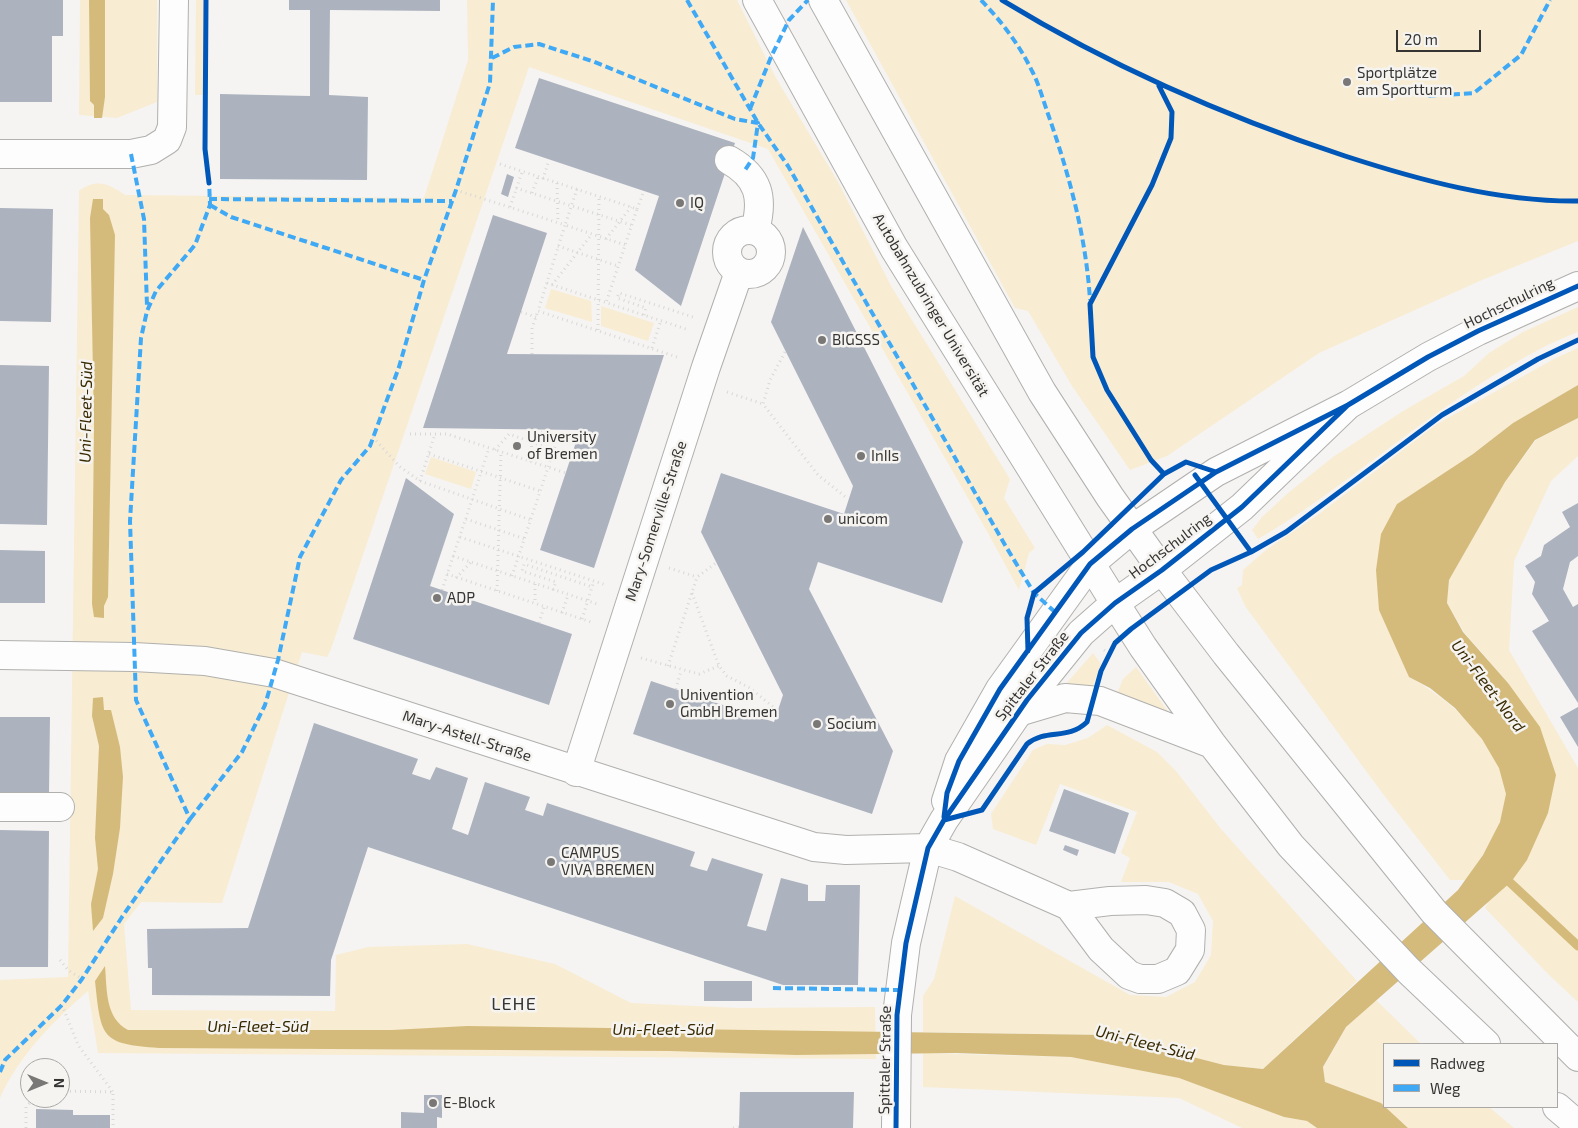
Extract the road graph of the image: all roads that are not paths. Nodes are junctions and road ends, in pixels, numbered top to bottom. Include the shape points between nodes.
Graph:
1 (174, 0) edge
2 (758, 0) edge
3 (823, 0) edge
4 (0, 154) edge
5 (729, 160) dead end
6 (1578, 286) edge
7 (1348, 405) junction
8 (1132, 528) junction
9 (1090, 564) junction
10 (1162, 570) junction
11 (1115, 603) junction
12 (0, 655) edge
13 (1018, 712) junction
14 (1212, 744) junction
15 (576, 772) junction
16 (0, 807) edge
17 (60, 807) dead end
18 (944, 820) junction
19 (928, 848) junction
20 (1069, 906) dead end
21 (1485, 1043) edge
22 (1578, 1057) edge
23 (1558, 1108) edge
24 (1578, 1125) edge
25 (896, 1128) edge

1 - 4 main road via 172,127 160,147 131,154
2 - 9 main road, Autobahnzubringer Universität via 894,248
3 - 8 main road via 1042,392
5 - 15 main road, Mary-Somerville-Straße via 745,170 756,189 760,212 755,230 745,229 737,233 727,248 732,266 740,272
6 - 7 main road, Hochschulring via 1445,349
7 - 8 main road, Hochschulring via 1216,472
7 - 10 main road, Hochschulring via 1242,507
8 - 9 main road, Spittaler Straße
8 - 10 main road
9 - 11 main road, Autobahnzubringer Universität
9 - 18 main road, Spittaler Straße via 1000,689 959,761 947,793
10 - 11 main road, Hochschulring
10 - 22 main road via 1434,912
11 - 13 main road, Spittaler Straße via 1081,634
11 - 14 main road, Autobahnzubringer Universität
12 - 15 main road, Mary-Astell-Straße via 143,657 205,661 274,672
13 - 14 main road via 1064,698 1100,701
13 - 18 main road, Spittaler Straße
14 - 21 main road, Autobahnzubringer Universität via 1290,846 1390,951
15 - 19 main road, Mary-Astell-Straße via 814,847 846,850
16 - 17 main road
18 - 19 main road, Spittaler Straße
19 - 20 main road, Mary-Astell-Straße via 958,857
19 - 25 main road, Spittaler Straße via 906,943 897,1015
23 - 24 main road

